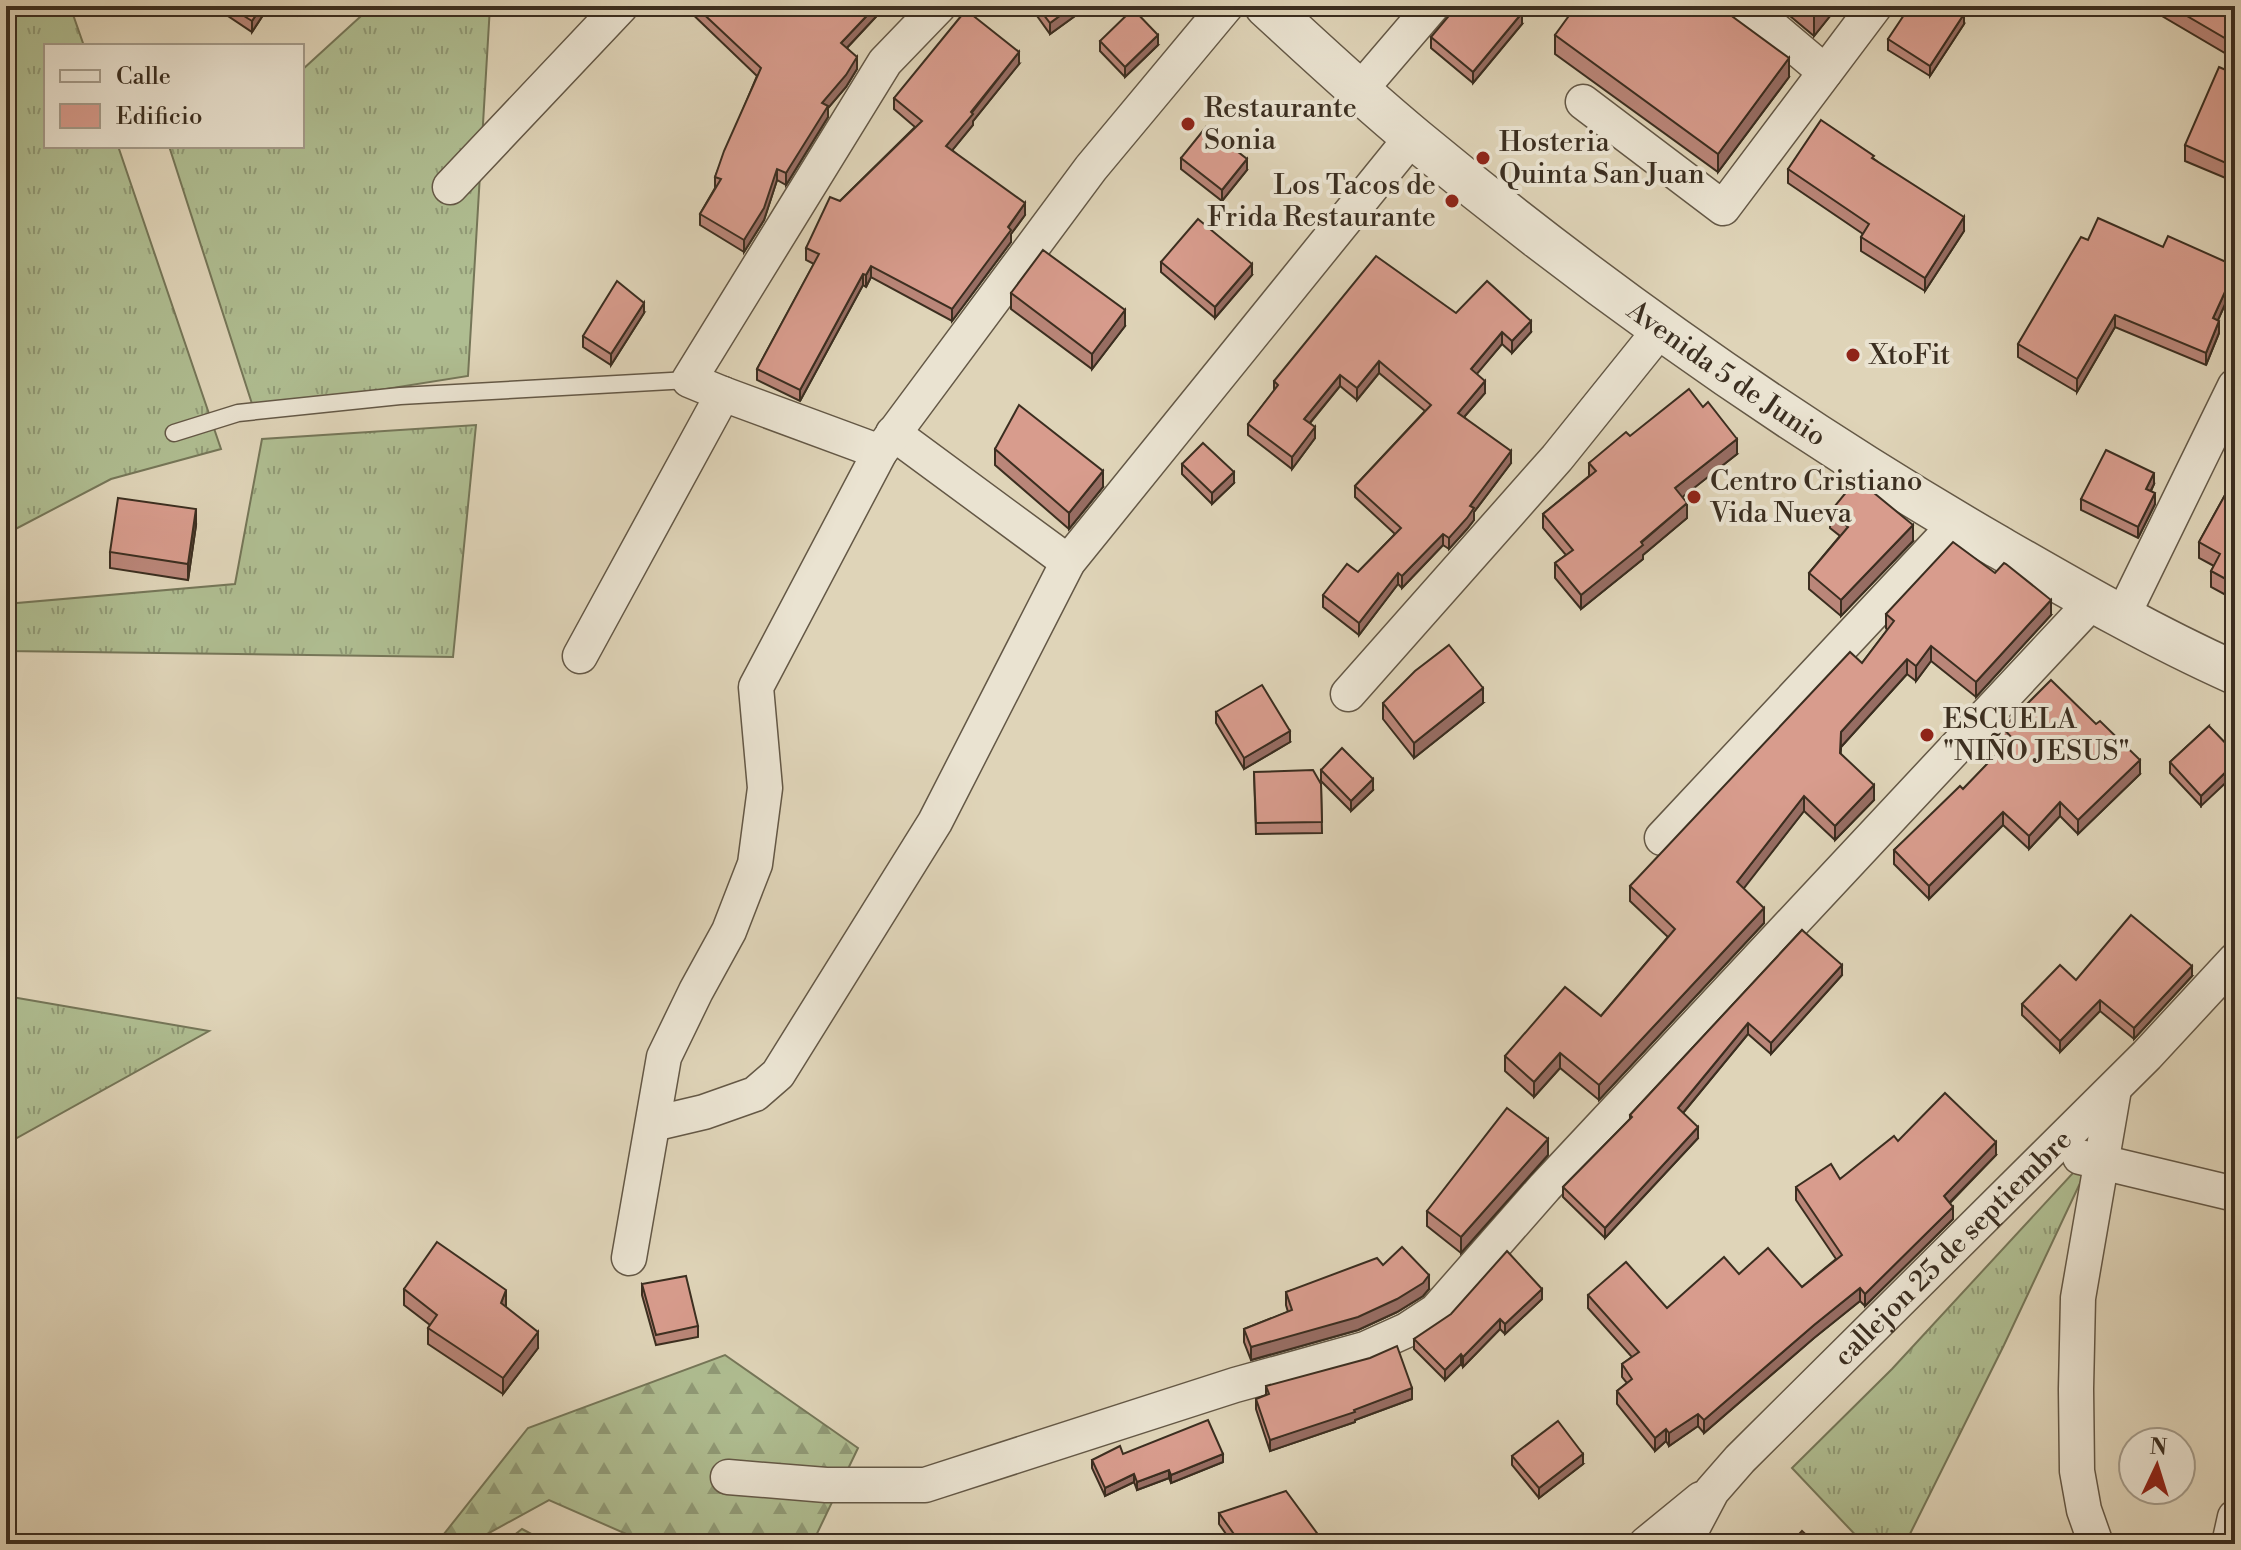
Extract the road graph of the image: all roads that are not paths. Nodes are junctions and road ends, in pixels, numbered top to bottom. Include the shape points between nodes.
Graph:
1 (621, 6) edge
2 (939, 6) edge
3 (1226, 6) edge
4 (1266, 6) edge
5 (1432, 6) edge
6 (1747, 6) edge
7 (1875, 6) edge
8 (1825, 72) junction
9 (1360, 90) junction
10 (1583, 102) dead end
11 (1412, 137) junction
12 (450, 187) dead end
13 (1660, 330) junction
14 (689, 380) junction
15 (2235, 386) edge
16 (723, 394) junction
17 (174, 433) dead end
18 (887, 442) junction
19 (1957, 523) junction
20 (1068, 562) junction
21 (2107, 609) junction
22 (580, 656) dead end
23 (2235, 673) edge
24 (1348, 694) dead end
25 (1662, 838) dead end
26 (2235, 960) edge
27 (2114, 1089) junction
28 (653, 1124) junction
29 (2053, 1150) junction
30 (2101, 1162) junction
31 (2235, 1194) edge
32 (629, 1258) dead end
33 (728, 1477) dead end
34 (1712, 1491) junction
35 (2235, 1517) edge
36 (1646, 1544) edge
37 (1684, 1544) edge
38 (2096, 1544) edge
39 (2229, 1544) edge

1 - 12 street
2 - 14 street via 885,62
3 - 18 street via 1091,168
4 - 9 street, Avenida 5 de Junio
5 - 9 street
6 - 8 street
7 - 8 street
8 - 10 street via 1723,208
9 - 11 street, Avenida 5 de Junio
11 - 13 street, Avenida 5 de Junio
11 - 20 street
13 - 19 street, Avenida 5 de Junio
13 - 24 street via 1557,458
14 - 16 street
14 - 17 lane via 400,396 238,413
15 - 21 street
16 - 18 street
16 - 22 street
18 - 20 street
18 - 28 street via 756,687 765,788 755,864 729,931 664,1057
19 - 21 street, Avenida 5 de Junio
19 - 25 street
20 - 28 street via 935,822 778,1074 755,1094
21 - 23 street, Avenida 5 de Junio
21 - 33 street via 1545,1187 1436,1311 1407,1330 1365,1349 925,1485 826,1485
26 - 27 street, callejon 25 de septiembre
27 - 29 street, callejon 25 de septiembre
27 - 30 street
28 - 32 street
29 - 30 street
29 - 34 street, callejon 25 de septiembre
30 - 31 street
30 - 38 street via 2078,1298 2076,1389 2077,1471
34 - 36 street
34 - 37 street, callejon 25 de septiembre
35 - 39 street

